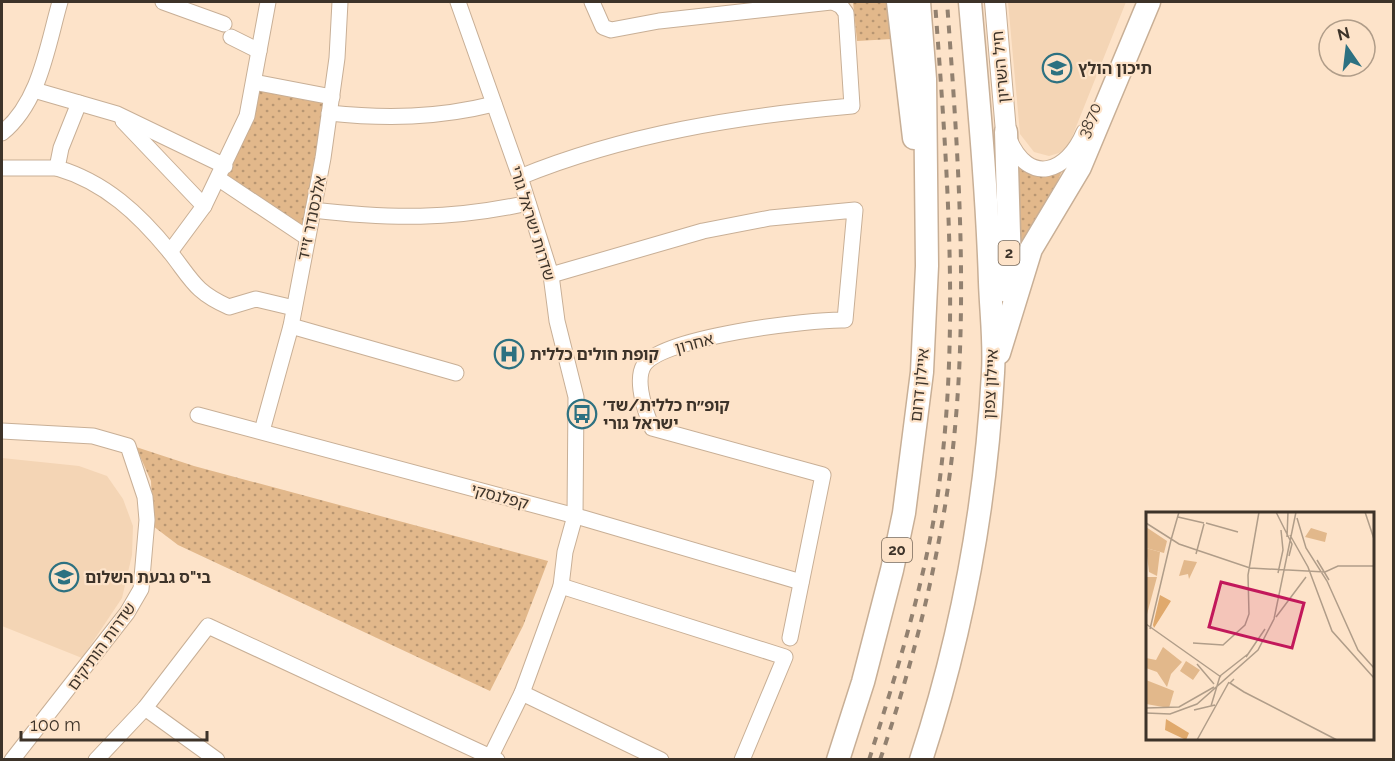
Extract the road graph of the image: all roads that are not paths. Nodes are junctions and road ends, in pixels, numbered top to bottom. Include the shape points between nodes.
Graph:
1 (60, 2) edge
2 (163, 2) edge
3 (268, 2) edge
4 (340, 2) edge
5 (458, 2) edge
6 (592, 2) edge
7 (832, 2) edge
8 (898, 2) edge
9 (919, 2) edge
10 (970, 2) edge
11 (995, 2) edge
12 (1137, 2) edge
13 (1149, 2) edge
14 (748, 6) edge
15 (259, 51) junction
16 (254, 82) junction
17 (34, 90) junction
18 (332, 97) junction
19 (79, 103) junction
20 (494, 104) junction
21 (24, 110) junction
22 (329, 113) junction
23 (117, 114) junction
24 (1006, 132) junction
25 (2, 133) edge
26 (2, 145) edge
27 (2, 168) edge
28 (57, 168) junction
29 (222, 172) junction
30 (520, 177) junction
31 (924, 201) junction
32 (528, 202) junction
33 (204, 206) junction
34 (313, 210) junction
35 (306, 237) junction
36 (170, 252) junction
37 (551, 275) junction
38 (294, 308) junction
39 (291, 326) junction
40 (993, 372) junction
41 (456, 373) dead end
42 (198, 416) dead end
43 (2, 431) edge
44 (262, 431) junction
45 (575, 516) junction
46 (801, 582) junction
47 (561, 586) junction
48 (790, 638) dead end
49 (522, 693) junction
50 (145, 708) junction
51 (213, 756) edge
52 (492, 758) edge
53 (12, 759) edge
54 (96, 759) edge
55 (227, 759) edge
56 (661, 759) edge
57 (742, 759) edge
58 (838, 759) edge
59 (921, 759) edge

1 - 17 street
2 - 15 street via 228,31
3 - 15 street
4 - 18 street, אלכסנדר זייד
5 - 20 street, שדרות ישראל גורי
6 - 14 street via 603,27 611,30
7 - 14 street
7 - 30 street via 846,13 852,106 674,131 598,149
8 - 31 highway via 906,88
9 - 31 highway, איילון דרום / 20 via 925,79
10 - 40 highway, איילון צפון via 983,156
11 - 24 main road, חיל השריון
12 - 24 street, 3870 via 1080,142 1069,159 1054,168 1033,167 1018,156
13 - 40 highway via 1080,167 1031,249
15 - 16 street
16 - 18 street
16 - 29 street via 247,116
17 - 19 street
17 - 21 street
18 - 22 street, אלכסנדר זייד
19 - 23 street
19 - 28 street
20 - 22 street via 410,118
20 - 30 street, שדרות ישראל גורי
21 - 25 street
21 - 26 street via 17,131
22 - 34 street, אלכסנדר זייד
23 - 29 street
23 - 33 street
24 - 40 highway, 2 via 1010,267 1005,323
27 - 28 street
28 - 36 street via 101,185
29 - 33 street
29 - 35 street
30 - 32 street, שדרות ישראל גורי
31 - 58 highway, איילון דרום / 20 via 927,266 923,353 904,513 879,626
32 - 34 street via 445,216 378,217
32 - 37 street, שדרות ישראל גורי
33 - 36 street
34 - 35 street, אלכסנדר זייד
35 - 38 street, אלכסנדר זייד
36 - 38 street via 187,279 208,298 229,307 256,299
37 - 45 street, שדרות ישראל גורי via 557,321 576,398
37 - 46 street, אחרון via 703,231 770,218 855,210 845,320 816,319 742,330 664,351 644,364 642,370 641,398 652,428 823,475
38 - 39 street, אלכסנדר זייד
39 - 41 street
39 - 44 street, אלכסנדר זייד
40 - 59 highway, איילון צפון via 980,510 949,660
42 - 44 street, קפלנסקי
43 - 53 street, שדרות הותיקים via 93,436 128,446 146,497 141,589 128,613
44 - 45 street, קפלנסקי
45 - 46 street, קפלנסקי
45 - 47 street, שדרות ישראל גורי
46 - 48 street
47 - 49 street, שדרות ישראל גורי
47 - 57 street via 784,657
49 - 52 street, שדרות ישראל גורי
49 - 56 street
50 - 51 street
50 - 52 street via 208,626
50 - 54 street
51 - 55 street

